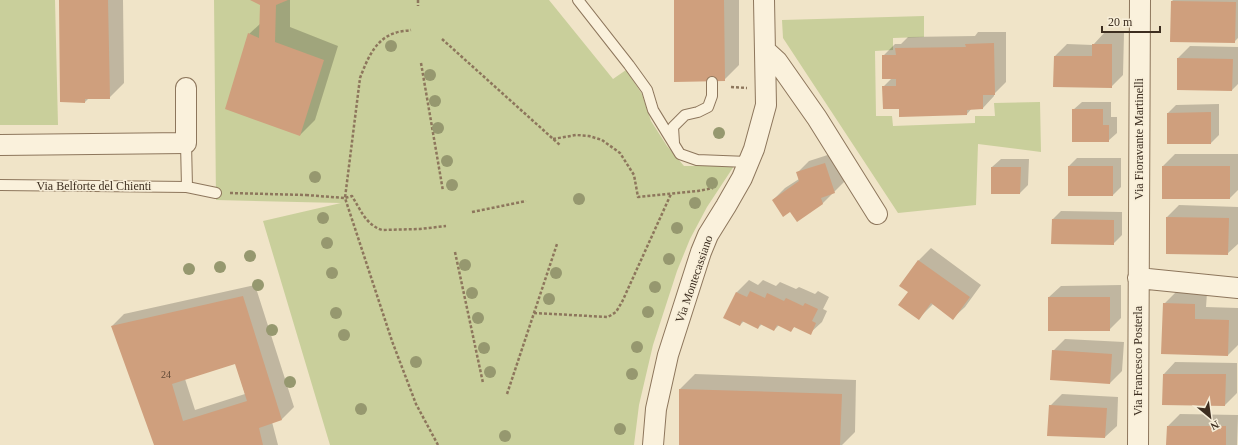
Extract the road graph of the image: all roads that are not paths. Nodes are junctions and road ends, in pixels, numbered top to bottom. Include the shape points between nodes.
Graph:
1 (578, 0) edge
2 (764, 0) edge
3 (1140, 0) edge
4 (765, 50) junction
5 (712, 82) dead end
6 (186, 88) dead end
7 (186, 143) junction
8 (0, 145) edge
9 (674, 145) junction
10 (748, 162) junction
11 (0, 185) edge
12 (187, 186) junction
13 (216, 193) road end
14 (877, 214) dead end
15 (1138, 278) junction
16 (1238, 288) edge
17 (653, 445) edge
18 (1138, 445) edge

1 - 9 lane via 647,90 653,110
2 - 4 street, Via Montecassiano
3 - 15 street, Via Fioravante Martinelli
4 - 10 street, Via Montecassiano via 766,105
4 - 14 street via 777,61 817,118
5 - 9 lane via 712,96 708,107 685,115 674,127
6 - 7 street
7 - 8 street
7 - 12 lane
9 - 10 lane via 680,154 697,160
10 - 17 street, Via Montecassiano via 734,193 708,235 699,260 666,363 656,410
11 - 12 lane, Via Belforte del Chienti
12 - 13 lane, Via Belforte del Chienti
15 - 16 street
15 - 18 street, Via Francesco Posterla

